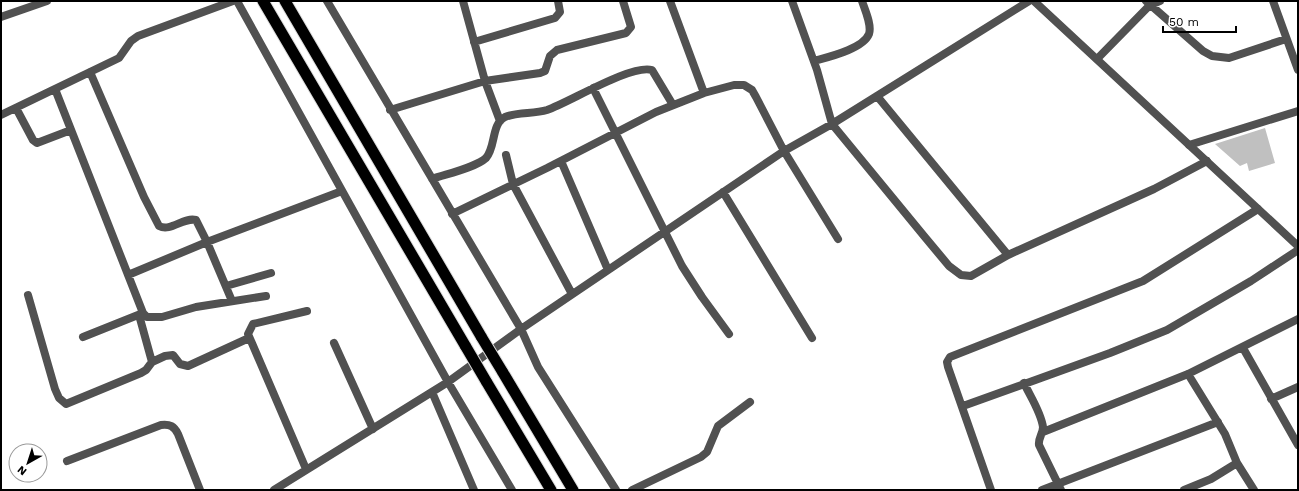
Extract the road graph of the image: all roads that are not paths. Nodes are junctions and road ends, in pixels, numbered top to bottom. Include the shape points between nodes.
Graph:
1 (47, 1) edge
2 (233, 1) edge
3 (237, 1) edge
4 (263, 1) edge
5 (285, 1) edge
6 (327, 1) edge
7 (463, 1) edge
8 (558, 1) edge
9 (624, 1) edge
10 (670, 1) edge
11 (792, 1) edge
12 (862, 1) edge
13 (1029, 1) edge
14 (1034, 1) edge
15 (1160, 1) edge
16 (1273, 1) edge
17 (1148, 3) edge
18 (26, 4) edge
19 (1, 17) edge
20 (1286, 39) junction
21 (474, 42) junction
22 (1097, 59) junction
23 (814, 61) junction
24 (1298, 70) edge
25 (90, 72) junction
26 (485, 81) junction
27 (593, 88) junction
28 (55, 89) junction
29 (704, 93) junction
30 (876, 96) junction
31 (673, 105) junction
32 (16, 108) junction
33 (390, 110) junction
34 (1298, 111) edge
35 (1, 115) edge
36 (500, 121) junction
37 (832, 124) junction
38 (71, 130) junction
39 (616, 132) junction
40 (1189, 145) junction
41 (784, 151) junction
42 (506, 155) dead end
43 (560, 161) junction
44 (1207, 161) junction
45 (432, 179) junction
46 (513, 184) junction
47 (342, 191) junction
48 (723, 192) junction
49 (1258, 209) junction
50 (452, 214) junction
51 (664, 232) junction
52 (838, 239) dead end
53 (208, 242) junction
54 (1298, 246) edge
55 (1298, 250) edge
56 (1008, 255) junction
57 (608, 270) junction
58 (271, 273) dead end
59 (128, 275) junction
60 (226, 286) junction
61 (572, 294) junction
62 (28, 295) dead end
63 (266, 296) dead end
64 (232, 301) junction
65 (307, 311) dead end
66 (141, 314) junction
67 (1298, 319) edge
68 (521, 329) junction
69 (728, 334) dead end
70 (83, 337) dead end
71 (249, 338) junction
72 (812, 338) dead end
73 (334, 343) dead end
74 (1243, 348) junction
75 (152, 362) junction
76 (1188, 374) junction
77 (448, 382) junction
78 (1024, 383) junction
79 (1298, 387) edge
80 (432, 392) junction
81 (1271, 399) junction
82 (750, 402) dead end
83 (963, 406) junction
84 (1218, 422) junction
85 (373, 429) junction
86 (1043, 432) junction
87 (1298, 445) edge
88 (67, 461) dead end
89 (1237, 463) junction
90 (306, 470) junction
91 (1060, 487) edge
92 (200, 490) edge
93 (274, 490) edge
94 (474, 490) edge
95 (512, 490) edge
96 (551, 490) edge
97 (573, 490) edge
98 (616, 490) edge
99 (632, 490) edge
100 (990, 490) edge
101 (1042, 490) edge
102 (1184, 490) edge
103 (1254, 490) edge

1 - 18 street
2 - 25 street via 138,36 131,41 119,58
3 - 47 street
4 - 96 highway, bridge
5 - 97 highway, bridge
6 - 33 street
7 - 21 street
8 - 21 street via 560,12 555,18
9 - 26 street via 631,27 626,33 557,50 550,56 545,71 540,73
10 - 29 street
11 - 23 street
12 - 23 street via 869,24 869,34 863,42
13 - 30 street
14 - 22 street
15 - 17 street
16 - 20 street
17 - 20 street via 1212,56 1229,58
17 - 22 street
18 - 19 street
20 - 24 street
21 - 26 street
22 - 40 street
23 - 37 street
25 - 28 street
25 - 53 street via 159,226 166,228 191,219 196,220
26 - 33 street
26 - 36 street
27 - 31 street via 648,69 657,76
27 - 36 street via 547,110 506,117
27 - 39 street
28 - 32 street
28 - 38 street
29 - 31 street
29 - 41 street via 744,85 752,90
30 - 37 street
30 - 56 street
31 - 39 street
32 - 35 street
32 - 38 street via 37,143
33 - 45 street
34 - 40 street
36 - 45 street via 486,158
37 - 41 street
37 - 56 street via 956,273 971,276
38 - 59 street
39 - 43 street
39 - 51 street
40 - 44 street
41 - 48 street
41 - 52 street
42 - 46 street
43 - 46 street
43 - 57 street
44 - 49 street
44 - 56 street via 1154,190
45 - 50 street
46 - 50 street
46 - 61 street
47 - 53 street
47 - 77 street
48 - 51 street
48 - 72 street
49 - 54 street
49 - 83 street via 1143,281 950,358 947,362 948,367
50 - 68 street
51 - 57 street
51 - 69 street via 690,280
53 - 59 street
53 - 60 street
55 - 78 street via 1167,330
57 - 61 street
58 - 60 street
59 - 66 street
60 - 64 street
61 - 68 street
62 - 75 street via 55,389 62,402 70,404 141,373
63 - 64 street
64 - 66 street via 152,318
65 - 71 street via 253,324 248,334
66 - 70 street
66 - 75 street
67 - 74 street
68 - 77 street
68 - 98 street via 538,367
71 - 75 street via 188,366 180,364 173,355 168,354
71 - 90 street
73 - 85 street
74 - 76 street
74 - 81 street
76 - 84 street
76 - 86 street
77 - 80 street
77 - 95 street
78 - 83 street
78 - 86 street via 1042,423
79 - 81 street
80 - 85 street
80 - 94 street
81 - 87 street
82 - 99 street via 718,426 708,452
83 - 100 street
84 - 89 street
84 - 91 street
85 - 90 street
86 - 91 street via 1039,444
88 - 92 street via 168,424 175,428 178,434
89 - 102 street via 1211,479
89 - 103 street
90 - 93 street
91 - 101 street

